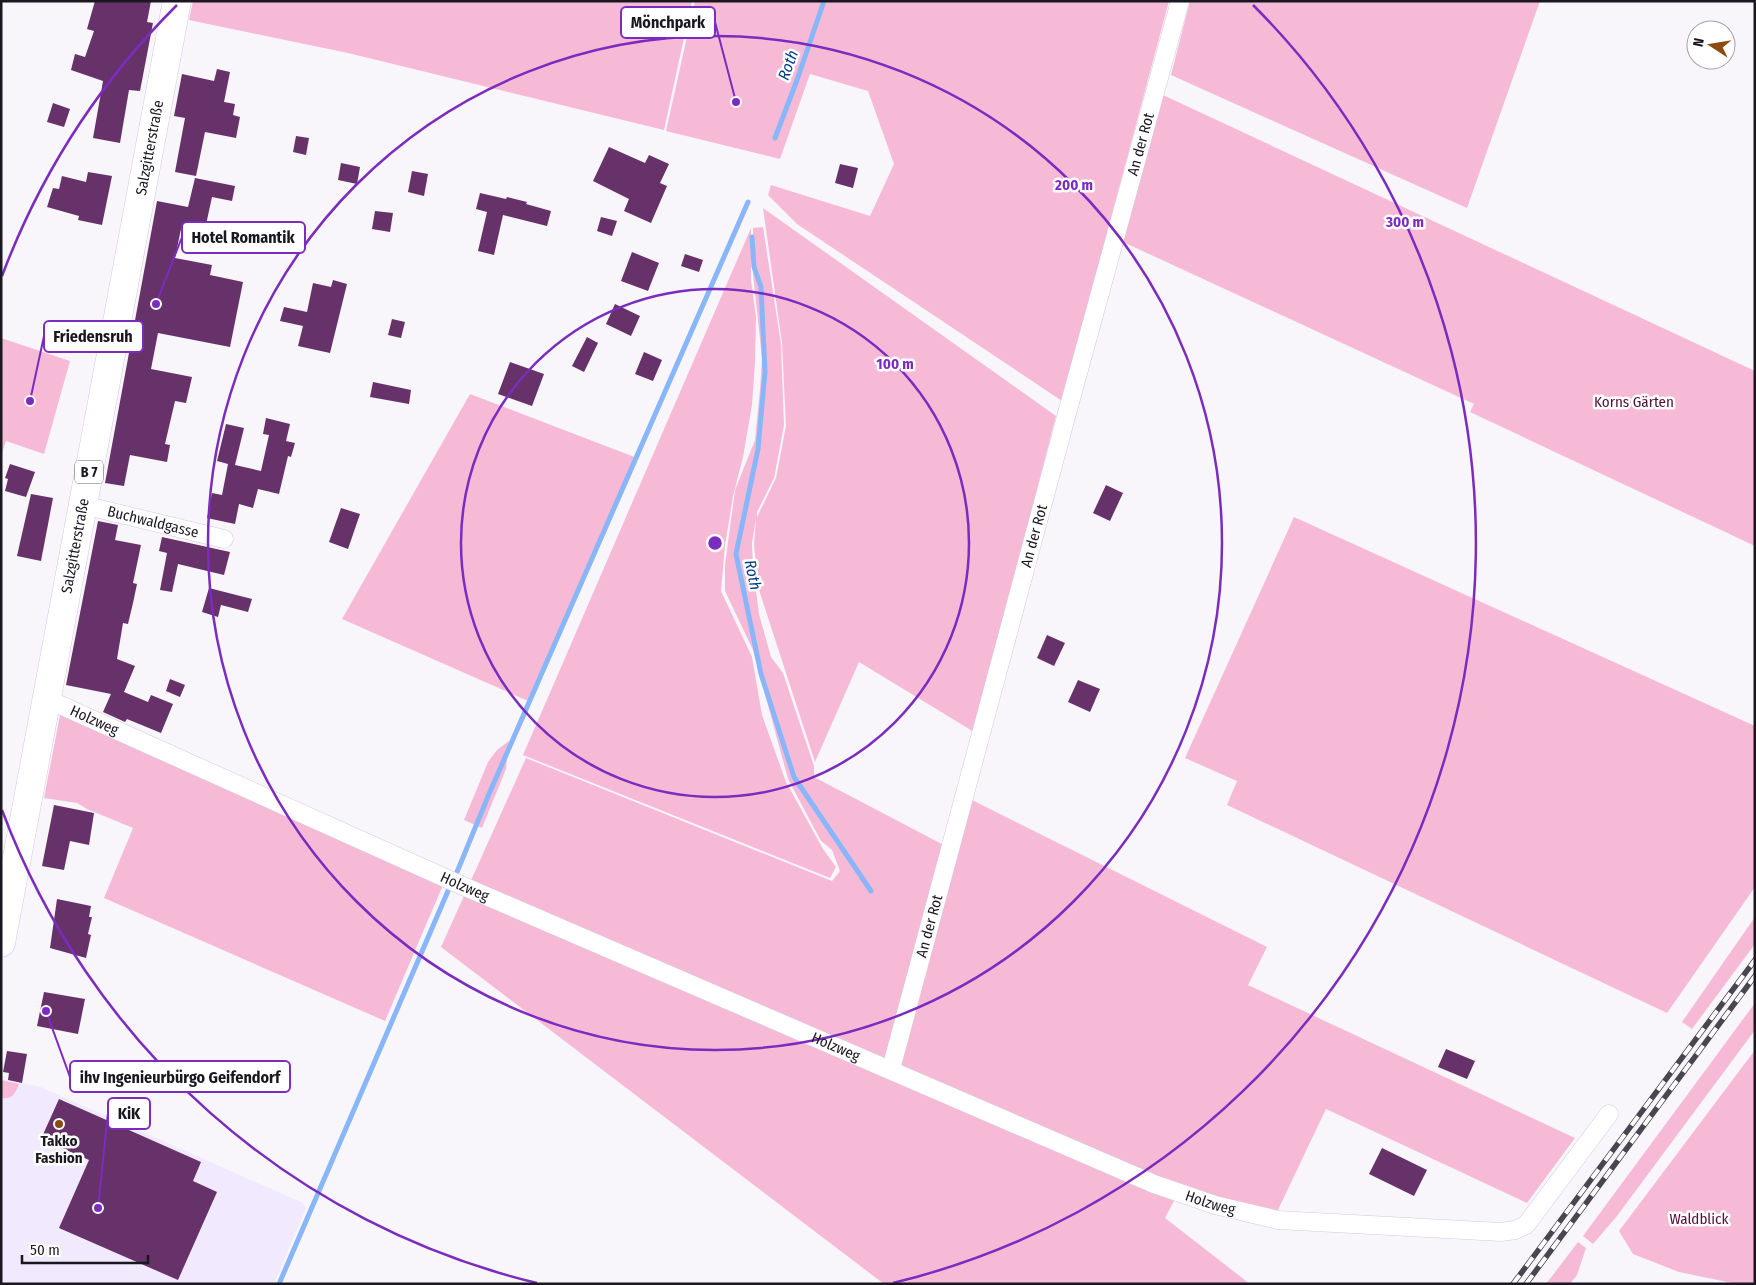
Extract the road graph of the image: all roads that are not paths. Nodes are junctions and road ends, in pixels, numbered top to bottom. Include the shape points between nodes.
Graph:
1 (177, 1) edge
2 (1180, 1) edge
3 (83, 505) junction
4 (224, 539) dead end
5 (47, 699) junction
6 (1, 944) edge
7 (891, 1070) junction
8 (1609, 1114) dead end

1 - 3 main road, Salzgitterstraße / B 7
2 - 7 street, An der Rot
3 - 4 street, Buchwaldgasse
3 - 5 main road, Salzgitterstraße / B 7
5 - 6 main road, Salzgitterstraße / B 7
5 - 7 street, Holzweg via 463,886
7 - 8 street, Holzweg via 1154,1184 1215,1205 1278,1220 1501,1232 1515,1230 1526,1225

